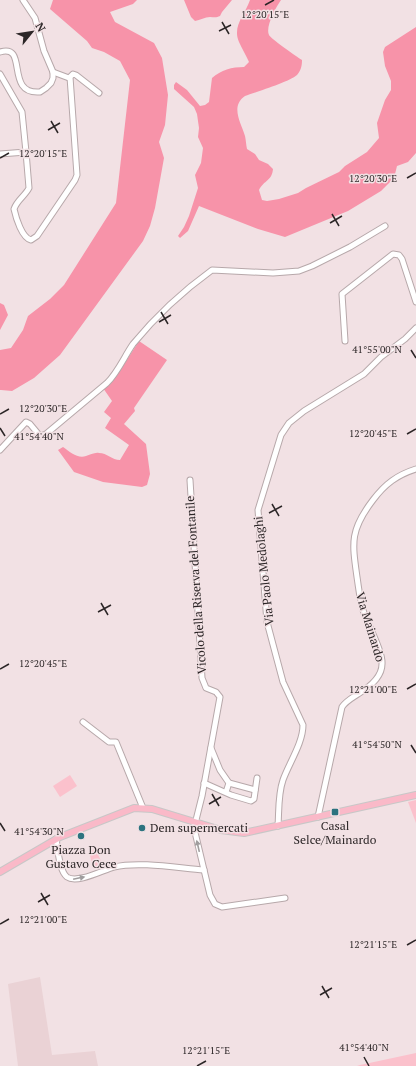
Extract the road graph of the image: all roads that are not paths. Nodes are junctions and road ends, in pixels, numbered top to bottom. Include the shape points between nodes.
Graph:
1 (23, 0) edge
2 (0, 52) edge
3 (53, 72) junction
4 (0, 74) edge
5 (69, 78) junction
6 (99, 93) dead end
7 (26, 152) junction
8 (0, 154) edge
9 (385, 226) dead end
10 (416, 302) edge
11 (416, 328) edge
12 (345, 341) dead end
13 (0, 450) edge
14 (416, 469) edge
15 (190, 480) dead end
16 (83, 722) dead end
17 (211, 748) junction
18 (257, 778) dead end
19 (229, 783) junction
20 (204, 784) junction
21 (255, 790) junction
22 (226, 792) junction
23 (416, 795) edge
24 (143, 808) junction
25 (318, 817) junction
26 (195, 822) junction
27 (278, 826) junction
28 (56, 839) junction
29 (204, 870) junction
30 (0, 872) edge
31 (285, 898) dead end

1 - 3 street via 35,18
2 - 3 street via 8,51 14,54 20,82 32,92 40,92 46,88 52,80
3 - 5 street
4 - 7 street via 22,111
5 - 6 street via 76,75
5 - 7 street via 77,176 32,240 25,236 14,209 29,187
7 - 8 street
9 - 13 street via 350,247 299,271 273,273 212,270 181,294 150,326 133,345 110,380 46,434 40,436 26,422
10 - 12 street via 402,259 399,255 393,254 342,294
11 - 27 street, Via Paolo Medolaghi via 364,374 309,408 287,425 258,510 267,622 283,682 303,725 297,748 281,787
14 - 25 street, Via Mainardo via 396,477 383,487 364,512 356,528 354,551 360,597 364,614 381,655 382,666 374,681 342,707
15 - 17 street, Vicolo della Riserva del Fontanile via 202,678 206,688 216,692 220,697
16 - 24 street via 109,742 116,742
17 - 19 street via 220,770
17 - 20 street, Vicolo della Riserva del Fontanile
18 - 21 street
19 - 21 street
19 - 22 street
20 - 22 street
20 - 26 street, Vicolo della Riserva del Fontanile
21 - 22 street via 254,799 251,801
23 - 25 main road
24 - 26 main road
24 - 28 main road via 126,810
25 - 27 main road
26 - 27 main road via 236,833
29 -> 26 street, Vicolo della Riserva del Fontanile via 194,830
28 -> 29 street via 63,872 72,879 114,867 127,866
28 - 30 main road
29 - 31 street, Vicolo della Riserva del Fontanile via 210,897 219,907

